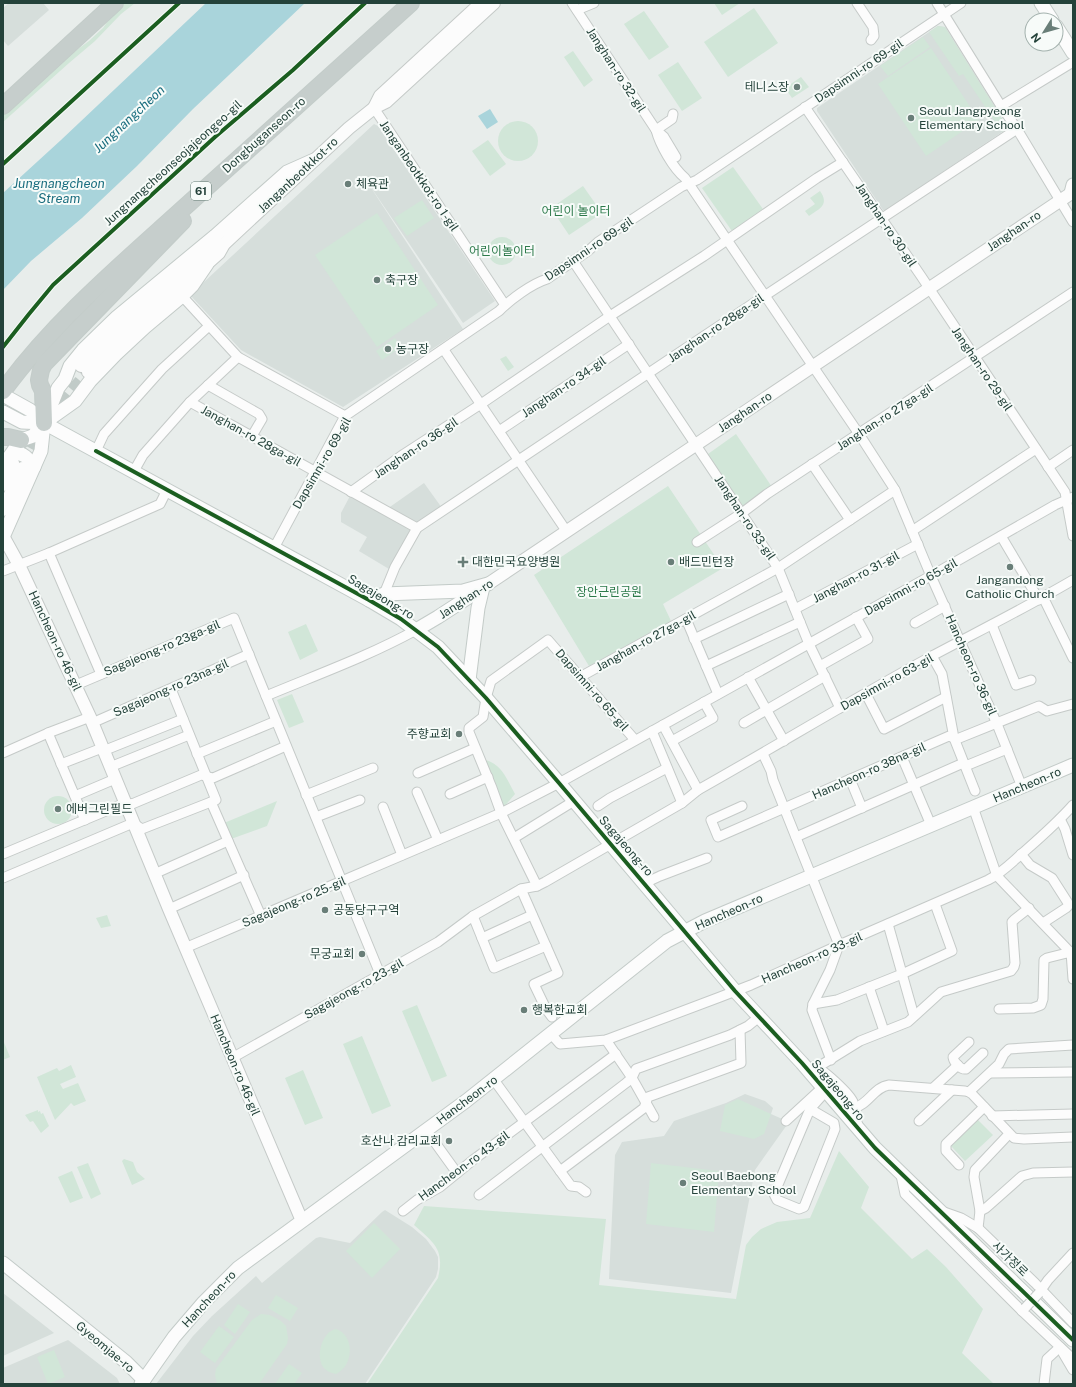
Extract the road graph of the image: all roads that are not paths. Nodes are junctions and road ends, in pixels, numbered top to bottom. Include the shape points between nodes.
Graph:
1 (115, 3) edge
2 (411, 3) edge
3 (481, 3) edge
4 (494, 3) edge
5 (567, 3) edge
6 (594, 3) edge
7 (857, 3) edge
8 (937, 3) edge
9 (960, 3) edge
10 (1041, 3) edge
11 (575, 5) edge
12 (1047, 12) edge
13 (944, 14) junction
14 (1064, 38) edge
15 (75, 40) junction
16 (871, 40) dead end
17 (1073, 52) edge
18 (1073, 62) edge
19 (3, 91) edge
20 (3, 106) edge
21 (1001, 106) junction
22 (805, 107) junction
23 (374, 108) junction
24 (673, 114) dead end
25 (1017, 129) junction
26 (656, 130) junction
27 (314, 160) junction
28 (843, 162) junction
29 (216, 178) junction
30 (687, 181) junction
31 (1072, 191) edge
32 (1060, 201) junction
33 (882, 218) junction
34 (1073, 222) edge
35 (727, 240) junction
36 (224, 244) junction
37 (573, 261) junction
38 (207, 264) junction
39 (929, 289) junction
40 (1073, 292) edge
41 (765, 295) junction
42 (182, 296) junction
43 (506, 305) junction
44 (610, 316) junction
45 (209, 326) junction
46 (628, 344) junction
47 (444, 350) junction
48 (238, 357) junction
49 (975, 358) junction
50 (813, 366) junction
51 (82, 371) junction
52 (648, 374) junction
53 (208, 385) junction
54 (3, 391) edge
55 (3, 395) edge
56 (190, 402) junction
57 (481, 404) junction
58 (6, 413) edge
59 (345, 416) junction
60 (44, 423) junction
61 (499, 431) junction
62 (859, 434) junction
63 (252, 436) junction
64 (3, 437) edge
65 (22, 440) junction
66 (696, 445) junction
67 (1036, 449) junction
68 (1073, 450) edge
69 (96, 451) junction
70 (518, 460) junction
71 (17, 464) edge
72 (812, 464) junction
73 (1048, 468) junction
74 (134, 471) junction
75 (316, 472) junction
76 (3, 485) edge
77 (167, 490) junction
78 (895, 490) junction
79 (351, 492) junction
80 (1070, 498) edge
81 (3, 510) edge
82 (742, 513) junction
83 (850, 520) junction
84 (417, 528) junction
85 (912, 531) junction
86 (567, 532) junction
87 (1073, 533) edge
88 (3, 536) edge
89 (1001, 536) junction
90 (697, 542) dead end
91 (918, 544) junction
92 (274, 548) junction
93 (49, 553) junction
94 (19, 565) junction
95 (778, 568) junction
96 (3, 571) edge
97 (931, 576) junction
98 (1073, 580) edge
99 (486, 586) junction
100 (384, 594) junction
101 (789, 594) junction
102 (1041, 599) junction
103 (369, 600) junction
104 (944, 606) junction
105 (795, 609) junction
106 (856, 617) junction
107 (686, 619) junction
108 (800, 622) junction
109 (916, 623) dead end
110 (992, 625) junction
111 (416, 630) junction
112 (694, 639) junction
113 (961, 642) junction
114 (809, 644) junction
115 (249, 654) junction
116 (932, 656) junction
117 (1073, 658) edge
118 (706, 666) junction
119 (820, 666) junction
120 (101, 674) junction
121 (824, 676) junction
122 (580, 677) junction
123 (748, 678) junction
124 (469, 680) junction
125 (1031, 680) dead end
126 (76, 685) junction
127 (171, 689) junction
128 (718, 694) junction
129 (866, 694) junction
130 (266, 696) junction
131 (946, 697) junction
132 (486, 698) junction
133 (704, 702) junction
134 (1073, 704) edge
135 (840, 708) junction
136 (766, 710) junction
137 (183, 719) junction
138 (91, 720) junction
139 (276, 721) junction
140 (744, 723) dead end
141 (997, 724) junction
142 (663, 725) junction
143 (652, 731) junction
144 (48, 733) junction
145 (189, 735) junction
146 (954, 738) junction
147 (635, 740) junction
148 (672, 741) junction
149 (784, 741) junction
150 (286, 746) junction
151 (475, 748) junction
152 (102, 749) junction
153 (1007, 749) junction
154 (3, 753) edge
155 (197, 754) junction
156 (763, 754) junction
157 (902, 757) junction
158 (61, 764) junction
159 (964, 764) junction
160 (1073, 765) edge
161 (110, 767) junction
162 (373, 768) dead end
163 (667, 768) junction
164 (418, 772) dead end
165 (206, 777) junction
166 (488, 777) junction
167 (115, 779) junction
168 (850, 779) junction
169 (559, 783) junction
170 (913, 784) junction
171 (1022, 787) junction
172 (698, 790) junction
173 (975, 791) dead end
174 (417, 792) dead end
175 (450, 794) dead end
176 (306, 795) junction
177 (75, 796) junction
178 (360, 800) dead end
179 (574, 801) junction
180 (211, 802) junction
181 (682, 802) junction
182 (125, 803) junction
183 (1073, 805) edge
184 (598, 806) dead end
185 (742, 806) dead end
186 (383, 807) dead end
187 (973, 807) junction
188 (784, 808) junction
189 (862, 808) junction
190 (501, 813) junction
191 (316, 817) junction
192 (1060, 819) junction
193 (85, 820) junction
194 (133, 823) junction
195 (931, 825) junction
196 (796, 837) junction
197 (514, 838) junction
198 (228, 840) junction
199 (438, 840) junction
200 (610, 843) junction
201 (3, 854) edge
202 (1021, 854) junction
203 (1073, 855) edge
204 (402, 856) junction
205 (707, 858) dead end
206 (154, 874) junction
207 (244, 875) junction
208 (811, 876) junction
209 (997, 876) junction
210 (3, 878) edge
211 (342, 881) junction
212 (645, 883) junction
213 (537, 886) junction
214 (521, 889) junction
215 (935, 904) junction
216 (169, 908) junction
217 (1029, 908) junction
218 (532, 915) junction
219 (261, 916) junction
220 (473, 916) junction
221 (1043, 923) junction
222 (888, 924) junction
223 (685, 932) junction
224 (482, 938) junction
225 (839, 945) junction
226 (546, 946) junction
227 (185, 948) junction
228 (1072, 954) edge
229 (380, 974) junction
230 (902, 974) junction
231 (1073, 979) edge
232 (869, 988) junction
233 (735, 991) junction
234 (813, 1004) junction
235 (999, 1009) dead end
236 (914, 1016) junction
237 (552, 1017) dead end
238 (759, 1017) junction
239 (740, 1030) junction
240 (884, 1031) junction
241 (551, 1034) junction
242 (606, 1040) junction
243 (969, 1042) dead end
244 (1073, 1045) edge
245 (983, 1053) dead end
246 (616, 1054) junction
247 (232, 1058) junction
248 (831, 1060) junction
249 (802, 1063) junction
250 (958, 1065) junction
251 (818, 1067) junction
252 (1073, 1072) edge
253 (990, 1073) junction
254 (632, 1078) junction
255 (494, 1080) junction
256 (933, 1088) junction
257 (824, 1089) junction
258 (952, 1090) junction
259 (969, 1092) junction
260 (645, 1102) junction
261 (854, 1108) junction
262 (984, 1108) junction
263 (810, 1109) junction
264 (1073, 1114) edge
265 (654, 1116) dead end
266 (992, 1116) junction
267 (786, 1121) dead end
268 (919, 1121) dead end
269 (524, 1122) junction
270 (426, 1130) junction
271 (859, 1130) junction
272 (1009, 1134) junction
273 (1073, 1137) edge
274 (542, 1147) junction
275 (959, 1165) dead end
276 (560, 1171) junction
277 (1073, 1172) edge
278 (457, 1173) junction
279 (901, 1175) junction
280 (586, 1192) dead end
281 (479, 1195) dead end
282 (938, 1209) junction
283 (403, 1211) dead end
284 (980, 1211) junction
285 (302, 1221) junction
286 (978, 1228) junction
287 (1073, 1253) edge
288 (3, 1263) edge
289 (3, 1273) edge
290 (1040, 1292) junction
291 (1023, 1309) junction
292 (1073, 1323) edge
293 (1073, 1340) edge
294 (1060, 1347) junction
295 (1073, 1359) edge
296 (1073, 1370) edge
297 (143, 1382) edge
298 (1044, 1384) edge

1 - 15 highway
2 - 29 highway, Dongbuganseon-ro / 61
3 - 23 street, Janganbeotkkot-ro via 380,96
4 - 23 street, Janganbeotkkot-ro via 386,102
5 - 11 street, Janghan-ro 32-gil
6 - 11 street
7 - 16 street via 873,27 874,36
8 - 13 street
9 - 13 street, Dapsimni-ro 69-gil
10 - 12 main road
11 - 26 street, Janghan-ro 32-gil
13 - 21 street
13 - 22 street, Dapsimni-ro 69-gil
14 - 17 main road
15 - 19 highway via 37,64
15 - 20 highway
18 - 21 street
21 - 25 street
22 - 28 street, Janghan-ro 30-gil
22 - 30 street, Dapsimni-ro 69-gil via 697,180
23 - 27 street, Janganbeotkkot-ro
23 - 43 street, Janganbeotkkot-ro 1-gil
24 - 26 street via 672,119
25 - 32 street
25 - 33 street, Janghan-ro 28ga-gil
26 - 30 street, Janghan-ro 32-gil via 668,143
27 - 36 street, Janganbeotkkot-ro
27 - 51 main road via 287,172 117,318 83,350
28 - 33 street, Janghan-ro 30-gil
28 - 35 street
29 - 54 highway, Dongbuganseon-ro / 61 via 49,334
29 - 60 highway via 189,215 44,364 39,380 43,391
30 - 35 street, Janghan-ro 32-gil
30 - 37 street, Dapsimni-ro 69-gil
31 - 32 street, Janghan-ro
32 - 34 street
32 - 39 street, Janghan-ro
33 - 39 street, Janghan-ro 30-gil
33 - 41 street, Janghan-ro 28ga-gil
35 - 41 street, Janghan-ro 32-gil
35 - 44 street
36 - 38 street, Janganbeotkkot-ro via 219,254
36 - 51 street, Janganbeotkkot-ro via 213,247 142,306 112,333
37 - 43 street, Dapsimni-ro 69-gil
37 - 44 street
38 - 42 main road
38 - 51 street, Janganbeotkkot-ro
39 - 49 street, Janghan-ro 29-gil
39 - 50 street, Janghan-ro
40 - 49 street, Janghan-ro 27ga-gil
41 - 50 street, Janghan-ro 32-gil
41 - 52 street, Janghan-ro 28ga-gil
42 - 45 street
42 - 51 main road via 116,354
43 - 47 street, Dapsimni-ro 69-gil
44 - 46 street
44 - 57 street
45 - 48 street
45 - 69 street via 162,369 104,434
46 - 52 street
46 - 61 street, Janghan-ro 34-gil
47 - 57 street
47 - 59 street, Dapsimni-ro 69-gil
48 - 53 street
48 - 59 street
49 - 62 street, Janghan-ro 27ga-gil
49 - 67 street, Janghan-ro 29-gil
50 - 62 street
50 - 66 street, Janghan-ro
51 - 60 main road via 65,379 58,388
51 - 60 main road via 75,401
52 - 66 street
52 - 70 street, Janghan-ro 28ga-gil
53 - 56 street
53 - 63 street via 262,417
55 - 60 main road, Sagajeong-ro via 30,410
56 - 63 street, Janghan-ro 28ga-gil
56 - 74 street via 143,455
57 - 61 street
57 - 79 street, Janghan-ro 36-gil
58 - 60 main road, Sagajeong-ro via 22,422
59 - 75 street, Dapsimni-ro 69-gil
60 - 65 main road via 33,436
60 - 69 main road, Sagajeong-ro
60 - 71 main road via 41,450
61 - 70 street
62 - 72 street, Janghan-ro 27ga-gil
62 - 78 street
63 - 75 street, Janghan-ro 28ga-gil
64 - 65 highway
65 - 71 main road
66 - 82 street, Janghan-ro 33-gil
66 - 86 street, Janghan-ro
67 - 73 street, Janghan-ro 29-gil
67 - 85 street
68 - 73 street
69 - 74 main road, Sagajeong-ro
70 - 84 street, Janghan-ro 28ga-gil
70 - 86 street
71 - 76 street
71 - 81 street
71 - 88 main road
72 - 82 street, Janghan-ro 27ga-gil
72 - 83 street
73 - 80 street, Janghan-ro 29-gil
74 - 77 main road, Sagajeong-ro
75 - 79 street, Janghan-ro 28ga-gil
75 - 92 street, Dapsimni-ro 69-gil
77 - 92 main road, Sagajeong-ro
77 - 93 street via 160,504
78 - 83 street, Janghan-ro 27ga-gil
78 - 85 street
79 - 84 street, Janghan-ro 28ga-gil
80 - 87 street, Janghan-ro 29-gil
80 - 89 street, Dapsimni-ro 65-gil
82 - 90 street, Janghan-ro 27ga-gil
82 - 95 street, Janghan-ro 33-gil
83 - 95 street, Janghan-ro 27ga-gil
84 - 100 street, Janghan-ro 28ga-gil
85 - 91 street
86 - 99 street, Janghan-ro
88 - 94 street, Hancheon-ro 46-gil
89 - 97 street, Dapsimni-ro 65-gil
89 - 102 street
91 - 97 street
91 - 105 street, Janghan-ro 31-gil
92 - 103 main road, Sagajeong-ro
93 - 94 street
93 - 120 street
94 - 96 street
94 - 126 street, Hancheon-ro 46-gil
95 - 101 street, Janghan-ro 33-gil
95 - 107 street, Janghan-ro 27ga-gil
97 - 104 street, Hancheon-ro 36-gil
97 - 106 street, Dapsimni-ro 65-gil
98 - 102 street, Dapsimni-ro 63-gil
99 - 100 main road via 463,591
99 - 111 main road, Janghan-ro
99 - 124 main road via 478,608
100 - 103 main road
101 - 105 street, Janghan-ro 33-gil
101 - 112 street
102 - 110 street, Dapsimni-ro 63-gil
102 - 117 street
103 - 111 main road, Sagajeong-ro
104 - 109 street, Hancheon-ro 36-gil
104 - 113 street, Hancheon-ro 36-gil
105 - 108 street, Janghan-ro 33-gil
106 - 114 street, Dapsimni-ro 65-gil
106 - 119 street via 868,639
107 - 112 street
107 - 122 street, Janghan-ro 27ga-gil
108 - 114 street, Janghan-ro 33-gil
108 - 118 street
110 - 113 street, Dapsimni-ro 63-gil
110 - 125 street via 1016,685
111 - 124 main road, Sagajeong-ro via 438,647
111 - 130 street, Sagajeong-ro via 353,660
112 - 118 street
113 - 116 street, Dapsimni-ro 63-gil
113 - 141 street, Hancheon-ro 36-gil
114 - 119 street, Janghan-ro 33-gil
114 - 123 street, Dapsimni-ro 65-gil
115 - 120 street, Sagajeong-ro 23ga-gil via 234,618
115 - 127 street, Sagajeong-ro 23na-gil
115 - 130 street, Sagajeong-ro 23ga-gil
116 - 129 street, Dapsimni-ro 63-gil
116 - 131 street via 942,674
118 - 128 street
119 - 121 street, Janghan-ro 33-gil
120 - 126 street, Sagajeong-ro 23ga-gil
121 - 135 street, Janghan-ro 33-gil
121 - 136 street
122 - 132 street, Dapsimni-ro 65-gil via 548,640 491,681
122 - 147 street, Dapsimni-ro 65-gil
123 - 128 street, Dapsimni-ro 65-gil
123 - 136 street
124 - 132 main road, Sagajeong-ro
126 - 138 street, Hancheon-ro 46-gil
127 - 137 street
127 - 138 street, Sagajeong-ro 23na-gil
128 - 133 street, Dapsimni-ro 65-gil
129 - 131 street via 884,729
129 - 135 street, Dapsimni-ro 63-gil
130 - 139 street, Sagajeong-ro 23ga-gil
131 - 146 street
132 - 151 street via 483,716 469,728
132 - 169 main road, Sagajeong-ro
133 - 142 street, Dapsimni-ro 65-gil
133 - 148 street via 713,718
134 - 141 street via 1047,711 1039,706
135 - 149 street, Dapsimni-ro 63-gil
136 - 140 street
136 - 149 street
137 - 145 street
137 - 152 street
138 - 144 street, Sagajeong-ro 23na-gil
138 - 152 street, Hancheon-ro 46-gil
139 - 150 street, Sagajeong-ro 23ga-gil
139 - 155 street
141 - 146 street, Hancheon-ro 36-gil
141 - 153 street, Hancheon-ro 36-gil
142 - 143 street, Dapsimni-ro 65-gil
142 - 148 street
143 - 147 street, Dapsimni-ro 65-gil
143 - 163 street
144 - 154 street, Sagajeong-ro 23na-gil
144 - 158 street
145 - 155 street
145 - 161 street
146 - 157 street, Hancheon-ro 38na-gil via 949,736
146 - 159 street
147 - 169 street, Dapsimni-ro 65-gil
148 - 172 street
149 - 156 street, Dapsimni-ro 63-gil
150 - 165 street via 213,778
150 - 176 street, Sagajeong-ro 23ga-gil
151 - 164 street
151 - 166 street
152 - 158 street
152 - 161 street, Hancheon-ro 46-gil
153 - 159 street via 968,765
153 - 171 street, Hancheon-ro 36-gil
155 - 165 street
156 - 172 street, Dapsimni-ro 63-gil
156 - 188 street via 772,771
157 - 168 street, Hancheon-ro 38na-gil
157 - 170 street
158 - 177 street
159 - 170 street
159 - 173 street
160 - 171 main road, Hancheon-ro
161 - 167 street, Hancheon-ro 46-gil
162 - 176 street
163 - 181 street
163 - 184 street, Sagajeong-ro
165 - 180 street via 216,800
165 - 182 street via 202,775 132,804
166 - 175 street
166 - 190 street
167 - 177 street
167 - 182 street, Hancheon-ro 46-gil
168 - 188 street, Hancheon-ro 38na-gil
168 - 189 street
169 - 179 main road, Sagajeong-ro
169 - 190 street, Sagajeong-ro 25-gil
170 - 189 street
170 - 195 street
171 - 187 main road, Hancheon-ro
172 - 181 street, Dapsimni-ro 63-gil
174 - 199 street
176 - 191 street, Sagajeong-ro 23ga-gil
177 - 193 street
178 - 191 street
179 - 197 street
179 - 200 main road, Sagajeong-ro
180 - 194 street via 142,829
180 - 198 street
181 - 200 street, Dapsimni-ro 63-gil
182 - 193 street
182 - 194 street, Hancheon-ro 46-gil
183 - 192 street, Hancheon-ro 33-gil
185 - 188 street, Hancheon-ro 38na-gil via 711,820 718,836
186 - 204 street
187 - 195 main road, Hancheon-ro
187 - 209 street
188 - 196 street
189 - 196 street
190 - 197 street
190 - 199 street, Sagajeong-ro 25-gil
191 - 211 street, Sagajeong-ro 23ga-gil
192 - 202 street, Hancheon-ro 33-gil
192 - 203 street
193 - 201 street
194 - 206 street, Hancheon-ro 46-gil
194 - 210 street
195 - 208 main road, Hancheon-ro
196 - 208 street
197 - 213 street
198 - 206 street
198 - 207 street
199 - 204 street, Sagajeong-ro 25-gil
200 - 212 main road, Sagajeong-ro
200 - 213 street, Sagajeong-ro 23-gil
202 - 209 street, Hancheon-ro 33-gil
202 - 221 street via 1030,865 1052,878 1068,903 1068,906
204 - 211 street, Sagajeong-ro 25-gil
205 - 212 street, Sagajeong-ro
206 - 216 street, Hancheon-ro 46-gil
207 - 216 street
207 - 219 street
208 - 223 main road, Hancheon-ro
208 - 225 street
209 - 215 street, Hancheon-ro 33-gil
209 - 217 street
211 - 219 street, Sagajeong-ro 25-gil
211 - 229 street, Sagajeong-ro 23ga-gil
212 - 223 main road, Sagajeong-ro
213 - 214 street, Sagajeong-ro 23-gil
214 - 218 street
214 - 220 street, Sagajeong-ro 23-gil
215 - 222 street, Hancheon-ro 33-gil
215 - 230 street via 952,951
216 - 227 street, Hancheon-ro 46-gil
217 - 221 street
217 - 236 street via 1012,922 1015,963 1011,971 941,992
218 - 224 street
218 - 226 street
219 - 227 street, Sagajeong-ro 25-gil
220 - 224 street
220 - 229 street, Sagajeong-ro 23-gil via 438,942
221 - 228 street
222 - 225 street, Hancheon-ro 33-gil
222 - 230 street
223 - 233 main road, Sagajeong-ro
223 - 241 main road, Hancheon-ro via 667,941
224 - 226 street via 494,968
225 - 233 street, Hancheon-ro 33-gil
225 - 234 street
226 - 237 street via 558,973 534,984
227 - 247 street, Hancheon-ro 46-gil
228 - 231 street
228 - 235 street via 1044,960 1044,999 1041,1004 1033,1008
229 - 247 street, Sagajeong-ro 23-gil
230 - 232 street
230 - 236 street
232 - 234 street via 837,1000
232 - 240 street
233 - 238 main road, Sagajeong-ro
233 - 242 street
234 - 248 street via 812,1010
236 - 240 street via 905,1024
238 - 239 street
238 - 249 main road, Sagajeong-ro
239 - 254 street via 636,1069
239 - 260 street via 741,1063 648,1097
240 - 248 street via 860,1041
241 - 242 street via 560,1044
241 - 255 main road, Hancheon-ro
242 - 246 street
243 - 250 street via 953,1057
244 - 253 street via 1009,1049 1000,1064
245 - 250 street via 966,1069
246 - 254 street
246 - 269 street, Hancheon-ro 43-gil
247 - 285 street, Hancheon-ro 46-gil
248 - 251 street
249 - 251 street
249 - 257 main road, Sagajeong-ro
250 - 256 street
251 - 261 street via 852,1101
252 - 253 street
253 - 259 street
254 - 260 street
254 - 274 street
255 - 269 street
255 - 270 main road, Hancheon-ro
256 - 258 street
256 - 261 street via 884,1086 860,1107
257 - 263 street
257 - 267 street, Sagajeong-ro
257 - 271 main road, Sagajeong-ro
258 - 259 street
258 - 268 street
259 - 262 street
260 - 265 street
260 - 276 street via 644,1108
261 - 271 street
262 - 266 street
262 - 275 street via 946,1144 946,1150
263 - 263 street via 774,1194 777,1200 800,1209 804,1207 835,1130 834,1123
264 - 266 street
266 - 272 street
269 - 274 street
269 - 278 street, Hancheon-ro 43-gil
270 - 278 street, Hancheon-ro
270 - 285 main road, Hancheon-ro
271 - 279 main road, Sagajeong-ro
272 - 273 street via 1014,1138
272 - 284 street via 975,1170
274 - 276 street
274 - 281 street
276 - 280 street via 571,1186 579,1187
277 - 284 street via 1033,1173 1022,1176
278 - 283 street, Hancheon-ro 43-gil
279 - 282 main road, Sagajeong-ro
279 - 291 street via 905,1194
282 - 286 street, 사가정로 via 962,1218
282 - 293 main road, Sagajeong-ro
284 - 286 street
285 - 297 main road, Hancheon-ro via 238,1268 218,1287 174,1337
286 - 290 street, 사가정로
287 - 290 street
288 - 297 main road, Gyeomjae-ro via 126,1362
289 - 297 main road, Gyeomjae-ro via 121,1369
290 - 291 street, bridge
290 - 292 street, 사가정로
291 - 294 street
294 - 295 street
294 - 296 street
294 - 298 street via 1047,1359

